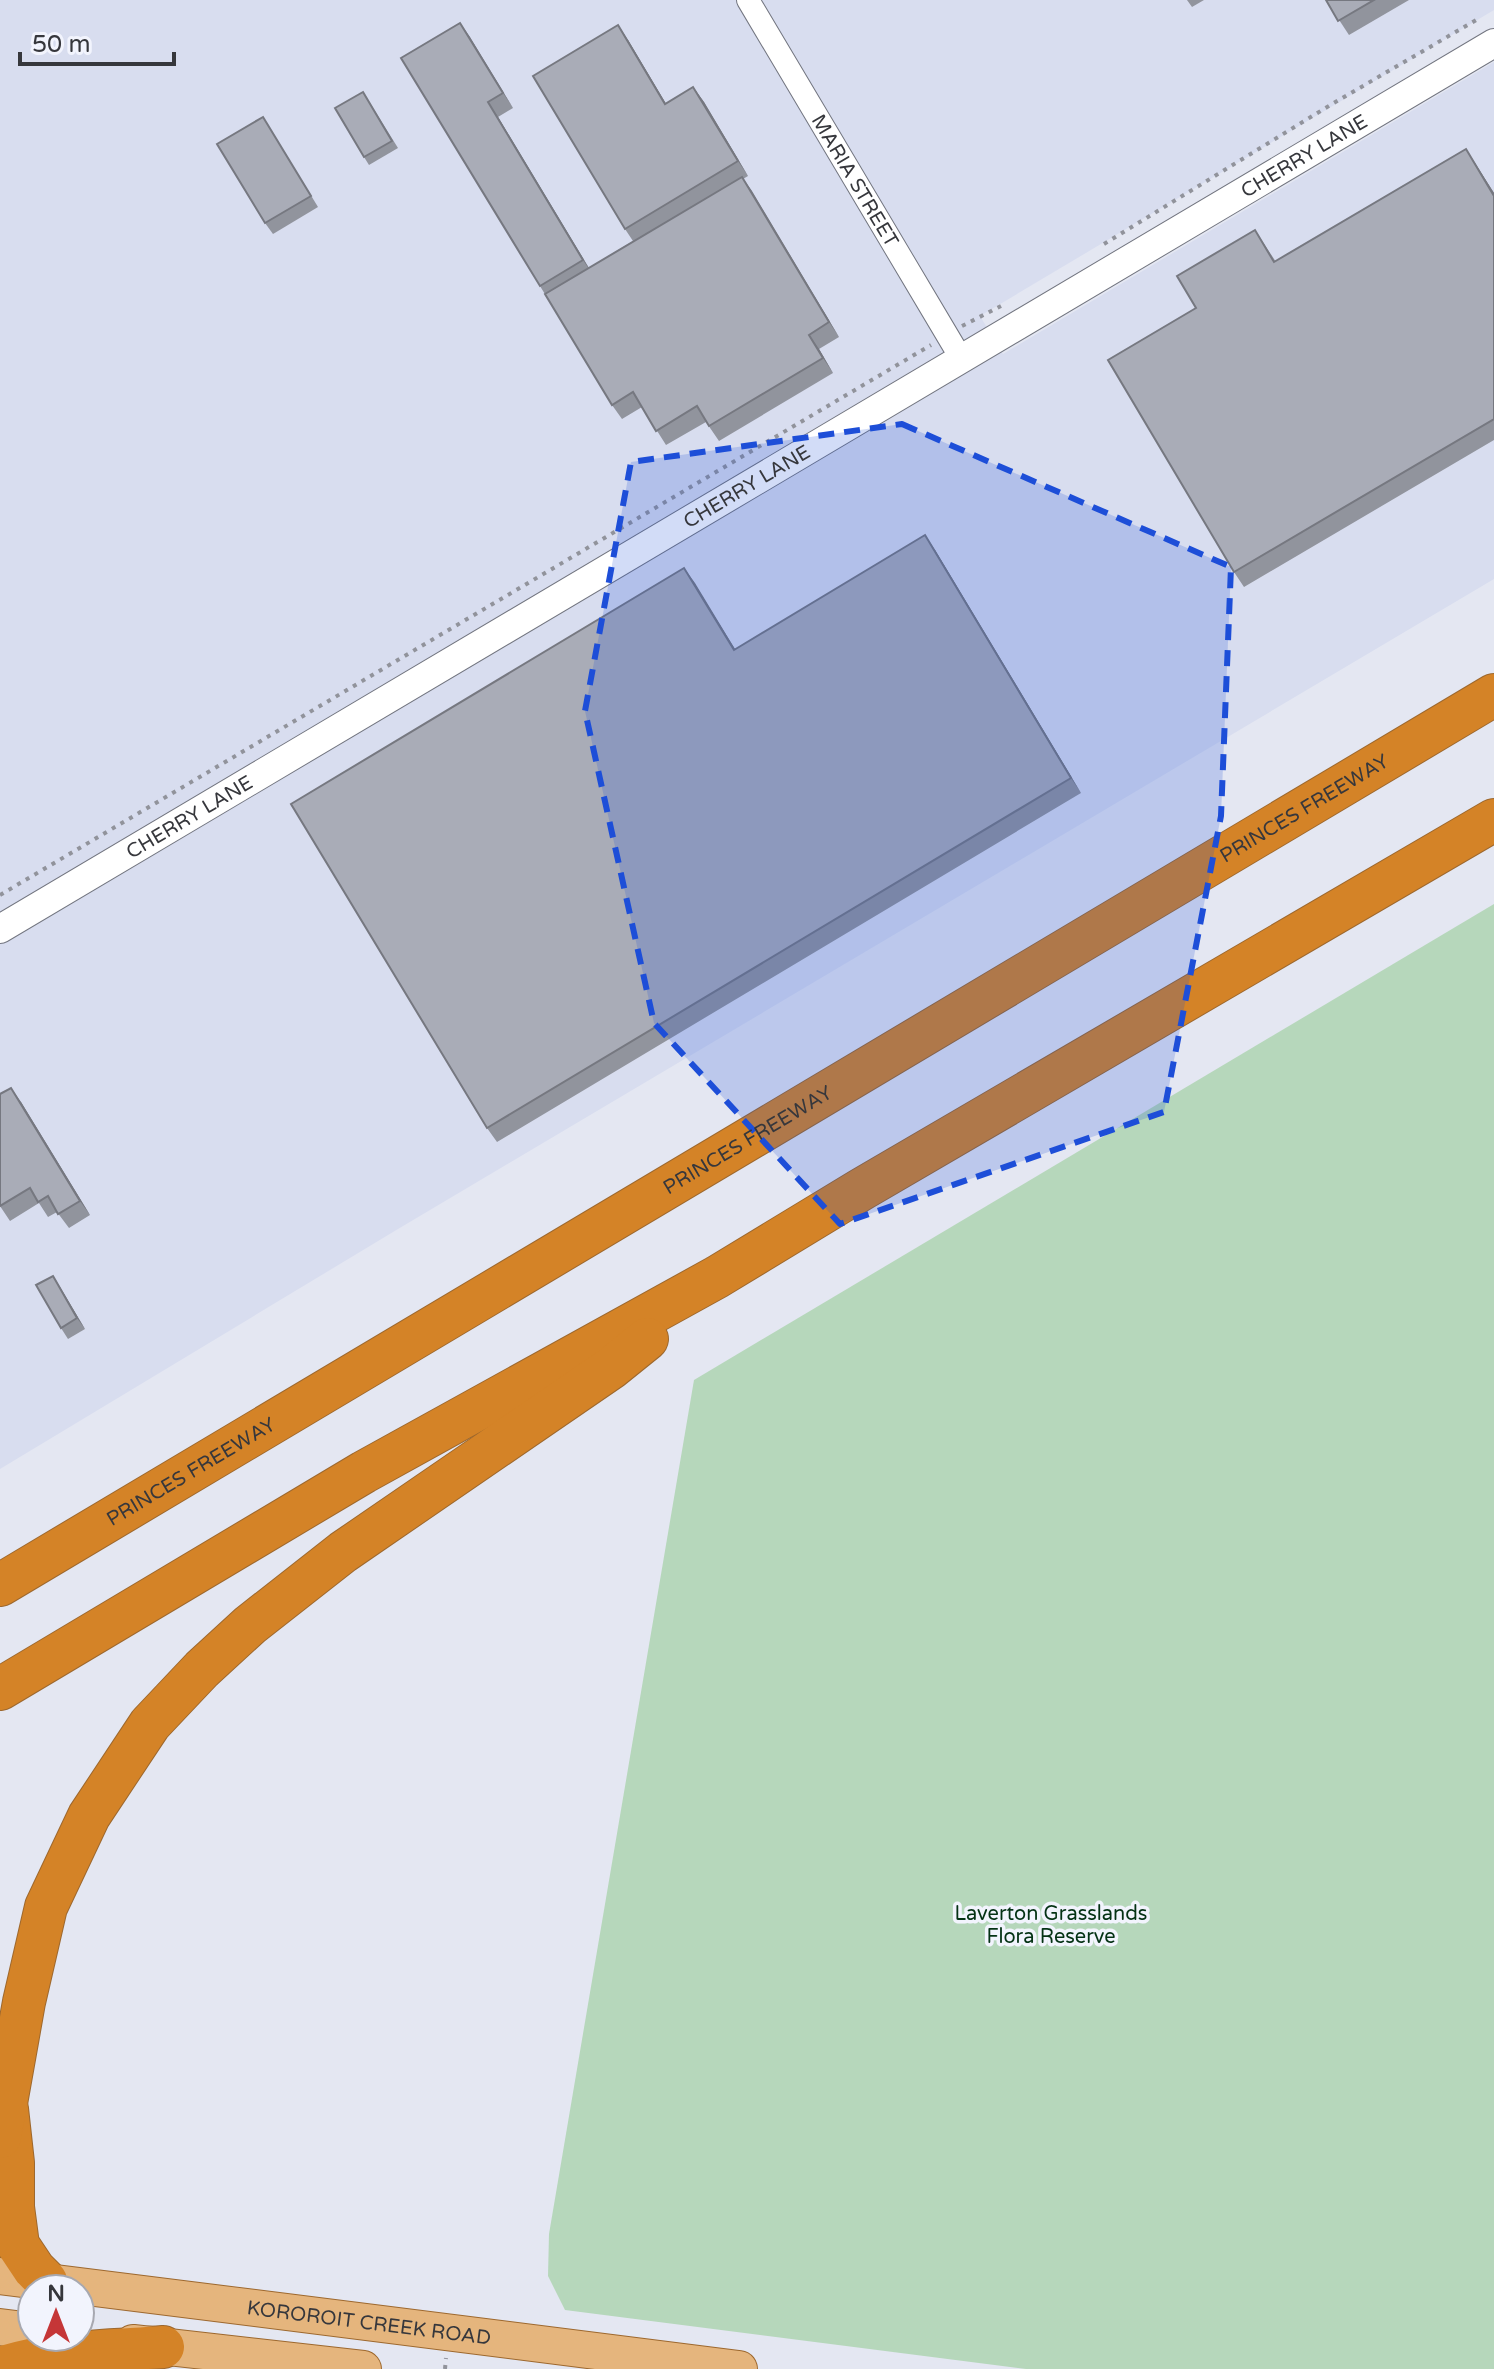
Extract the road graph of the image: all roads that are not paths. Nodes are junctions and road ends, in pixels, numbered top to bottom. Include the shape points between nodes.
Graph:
1 (748, 0) edge
2 (1494, 43) edge
3 (955, 348) junction
4 (1494, 695) edge
5 (1494, 820) edge
6 (0, 929) edge
7 (717, 1277) junction
8 (363, 1368) junction
9 (0, 1573) edge
10 (0, 1585) edge
11 (0, 1689) edge
12 (6, 2096) junction
13 (0, 2137) edge
14 (38, 2273) edge
15 (96, 2290) edge
16 (96, 2339) edge
17 (163, 2347) junction
18 (504, 2359) edge
19 (0, 2368) edge
20 (363, 2369) edge
21 (739, 2369) edge

1 - 3 street, MARIA STREET
2 - 3 street, CHERRY LANE
3 - 6 street, CHERRY LANE
4 - 8 highway, PRINCES FREEWAY
5 - 7 highway
7 - 11 highway via 364,1472
7 - 12 highway via 611,1368 308,1579 202,1669 150,1724 89,1816 46,1907
8 - 9 highway
8 - 10 highway, PRINCES FREEWAY
12 - 13 highway
12 - 14 highway via 18,2245
15 - 18 main road, KOROROIT CREEK ROAD
16 - 17 main road
17 - 19 highway via 66,2354
17 - 20 main road
18 - 21 main road, KOROROIT CREEK ROAD

